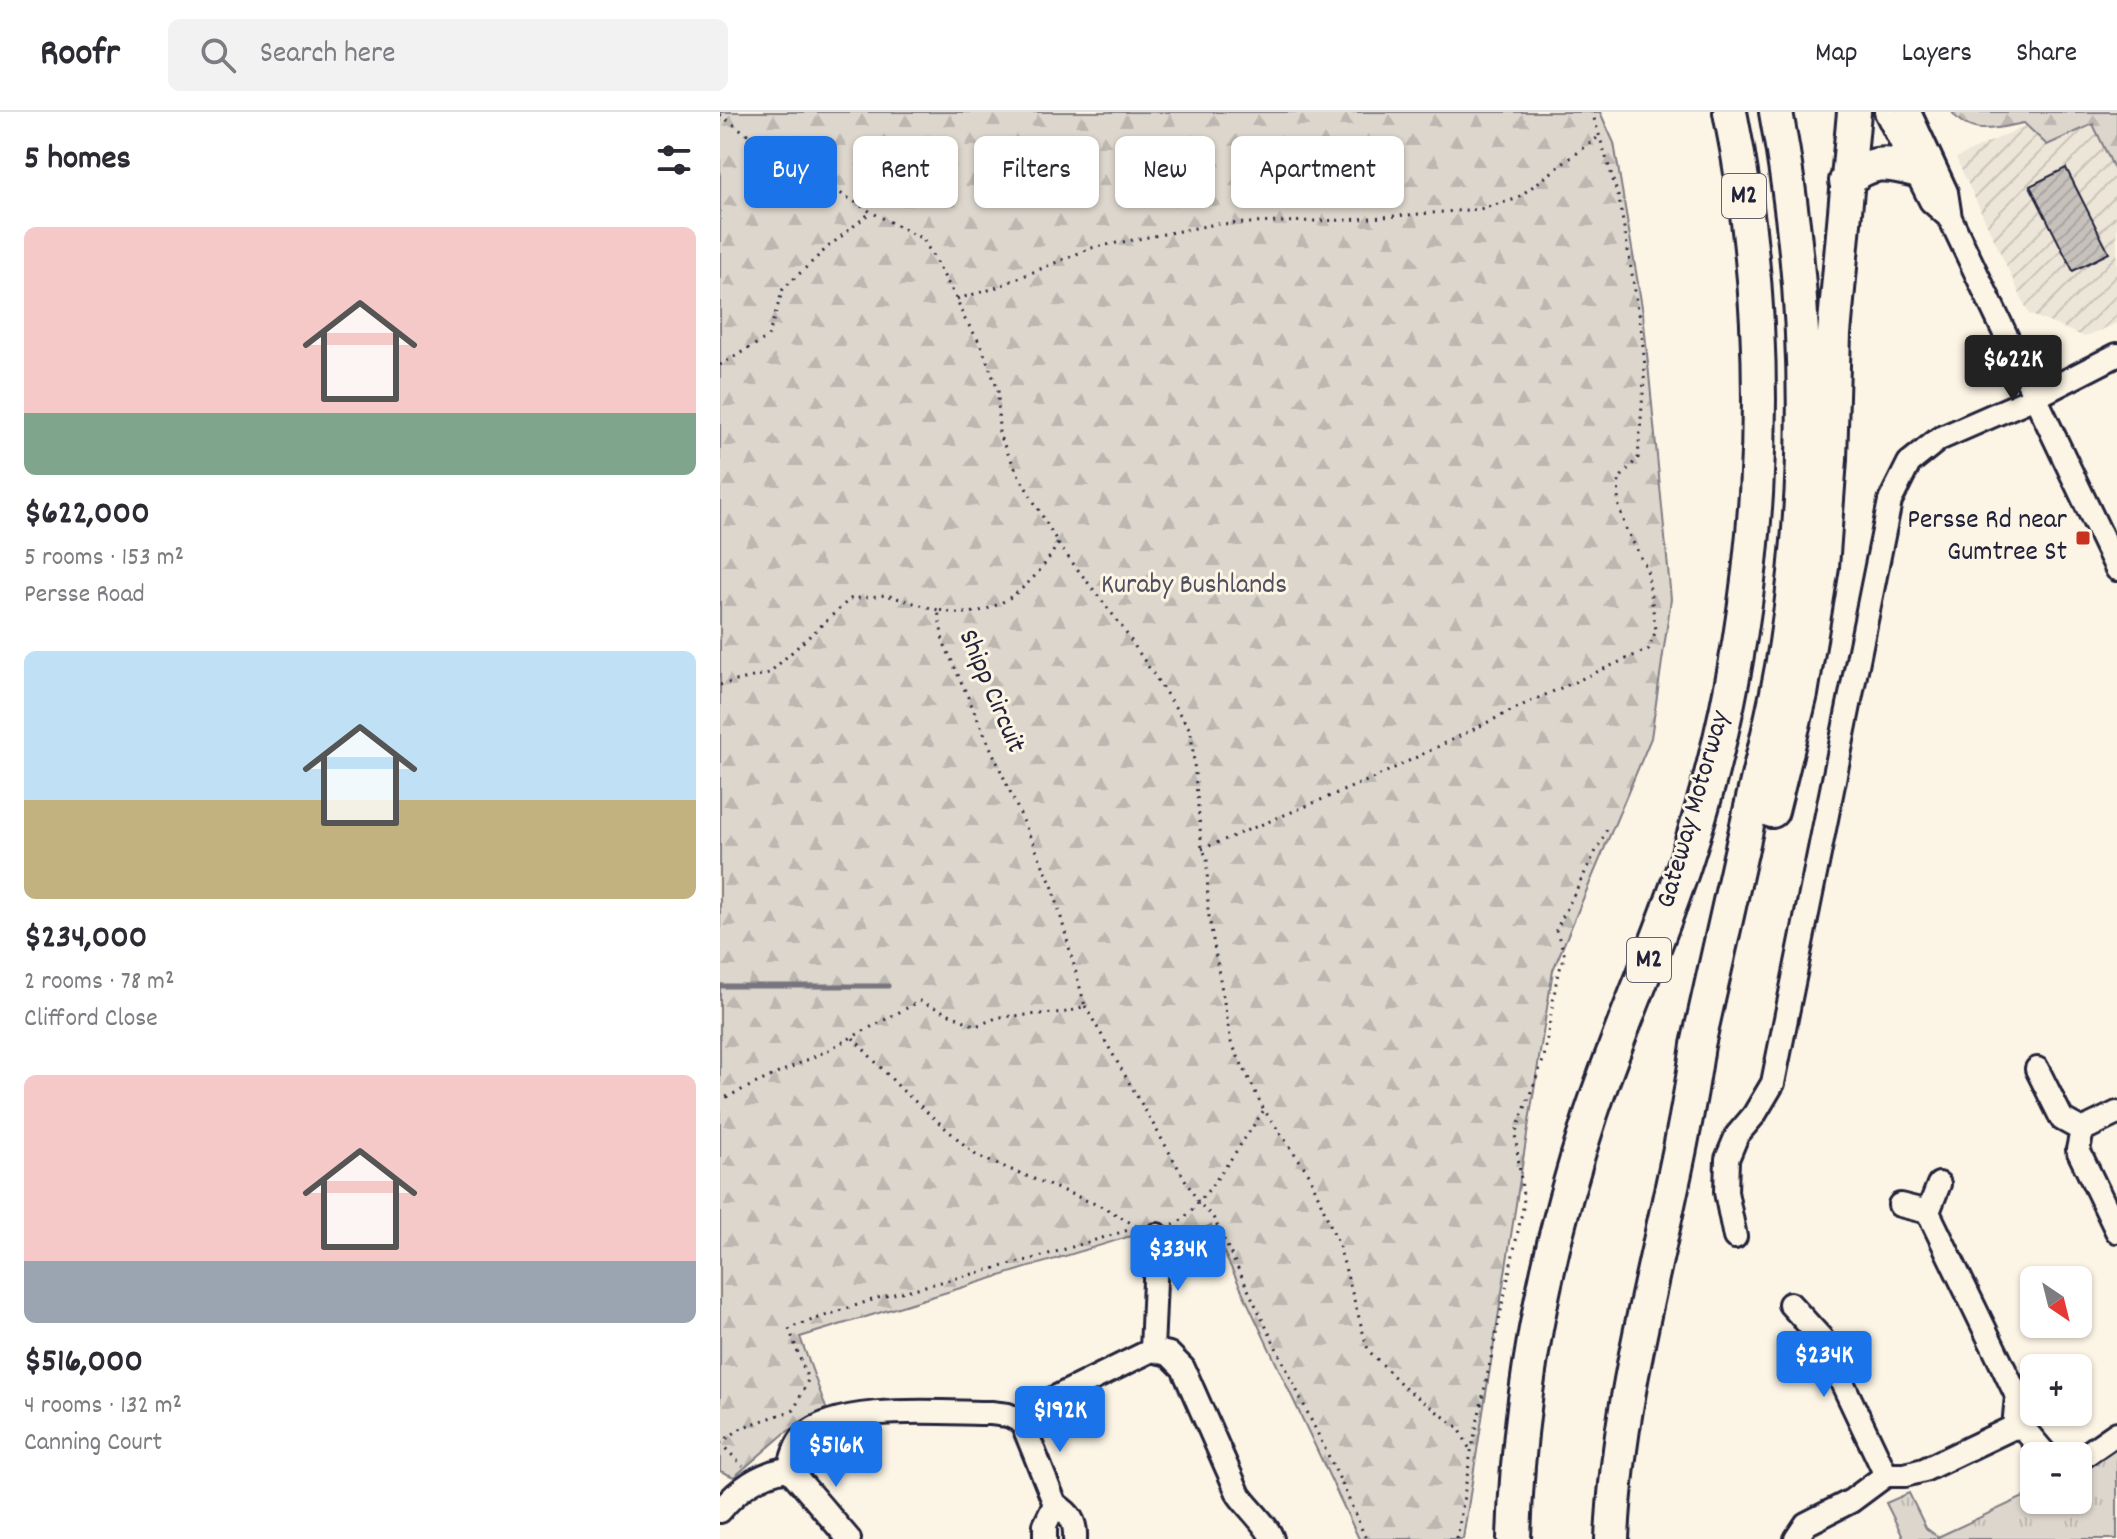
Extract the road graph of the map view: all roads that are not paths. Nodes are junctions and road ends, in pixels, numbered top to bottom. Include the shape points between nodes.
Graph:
1 (1710, 112) edge
2 (1730, 112) edge
3 (1776, 112) edge
4 (1854, 112) edge
5 (1886, 112) edge
6 (1909, 112) edge
7 (1915, 170) junction
8 (1846, 181) junction
9 (1950, 218) junction
10 (1754, 280) junction
11 (2117, 355) edge
12 (2035, 397) junction
13 (2117, 569) edge
14 (2037, 1069) dead end
15 (1692, 1090) junction
16 (2117, 1113) edge
17 (2082, 1130) junction
18 (1939, 1184) dead end
19 (1900, 1205) dead end
20 (1928, 1212) junction
21 (1148, 1231) road end
22 (2117, 1231) edge
23 (1735, 1237) dead end
24 (1790, 1304) dead end
25 (1152, 1350) junction
26 (1022, 1422) junction
27 (2014, 1427) junction
28 (2117, 1433) edge
29 (2035, 1442) edge
30 (2092, 1450) edge
31 (789, 1469) junction
32 (1886, 1475) junction
33 (1055, 1504) junction
34 (720, 1511) edge
35 (849, 1539) edge
36 (1045, 1539) edge
37 (1075, 1539) edge
38 (1272, 1539) edge
39 (1514, 1539) edge
40 (1612, 1539) edge
41 (1796, 1539) edge

1 - 10 highway via 1739,254
2 - 10 highway, Gateway Motorway / M2
3 - 15 highway, Gateway Motorway / M2 via 1801,287 1805,394 1800,526 1786,646
4 - 8 highway
5 - 7 street
6 - 9 street via 1946,192
7 - 8 highway via 1878,164
7 - 9 street via 1931,201
8 - 15 highway via 1817,613 1789,748 1713,1040
9 - 12 street
10 - 39 highway, Gateway Motorway / M2 via 1759,419 1755,501 1726,709 1684,866 1591,1114 1553,1248 1527,1393
11 - 12 street
12 - 13 street
12 - 23 street via 1939,439 1909,463 1890,501 1773,1083 1727,1159 1726,1192
14 - 17 street via 2062,1119
15 - 40 highway, Gateway Motorway / M2 via 1624,1415
16 - 17 street
17 - 22 street via 2078,1150
18 - 20 street
19 - 20 street
20 - 27 street via 2017,1396
21 - 25 street
24 - 32 street via 1821,1338
25 - 26 street via 1036,1407
25 - 38 street via 1169,1354 1183,1368 1239,1495
26 - 31 street via 991,1413 834,1419 803,1436
26 - 33 street
27 - 29 street via 2024,1429
27 - 32 street via 1924,1470
28 - 30 street
31 - 34 street via 756,1480
31 - 35 street
32 - 41 street via 1806,1524
33 - 36 street
33 - 37 street via 1070,1515

